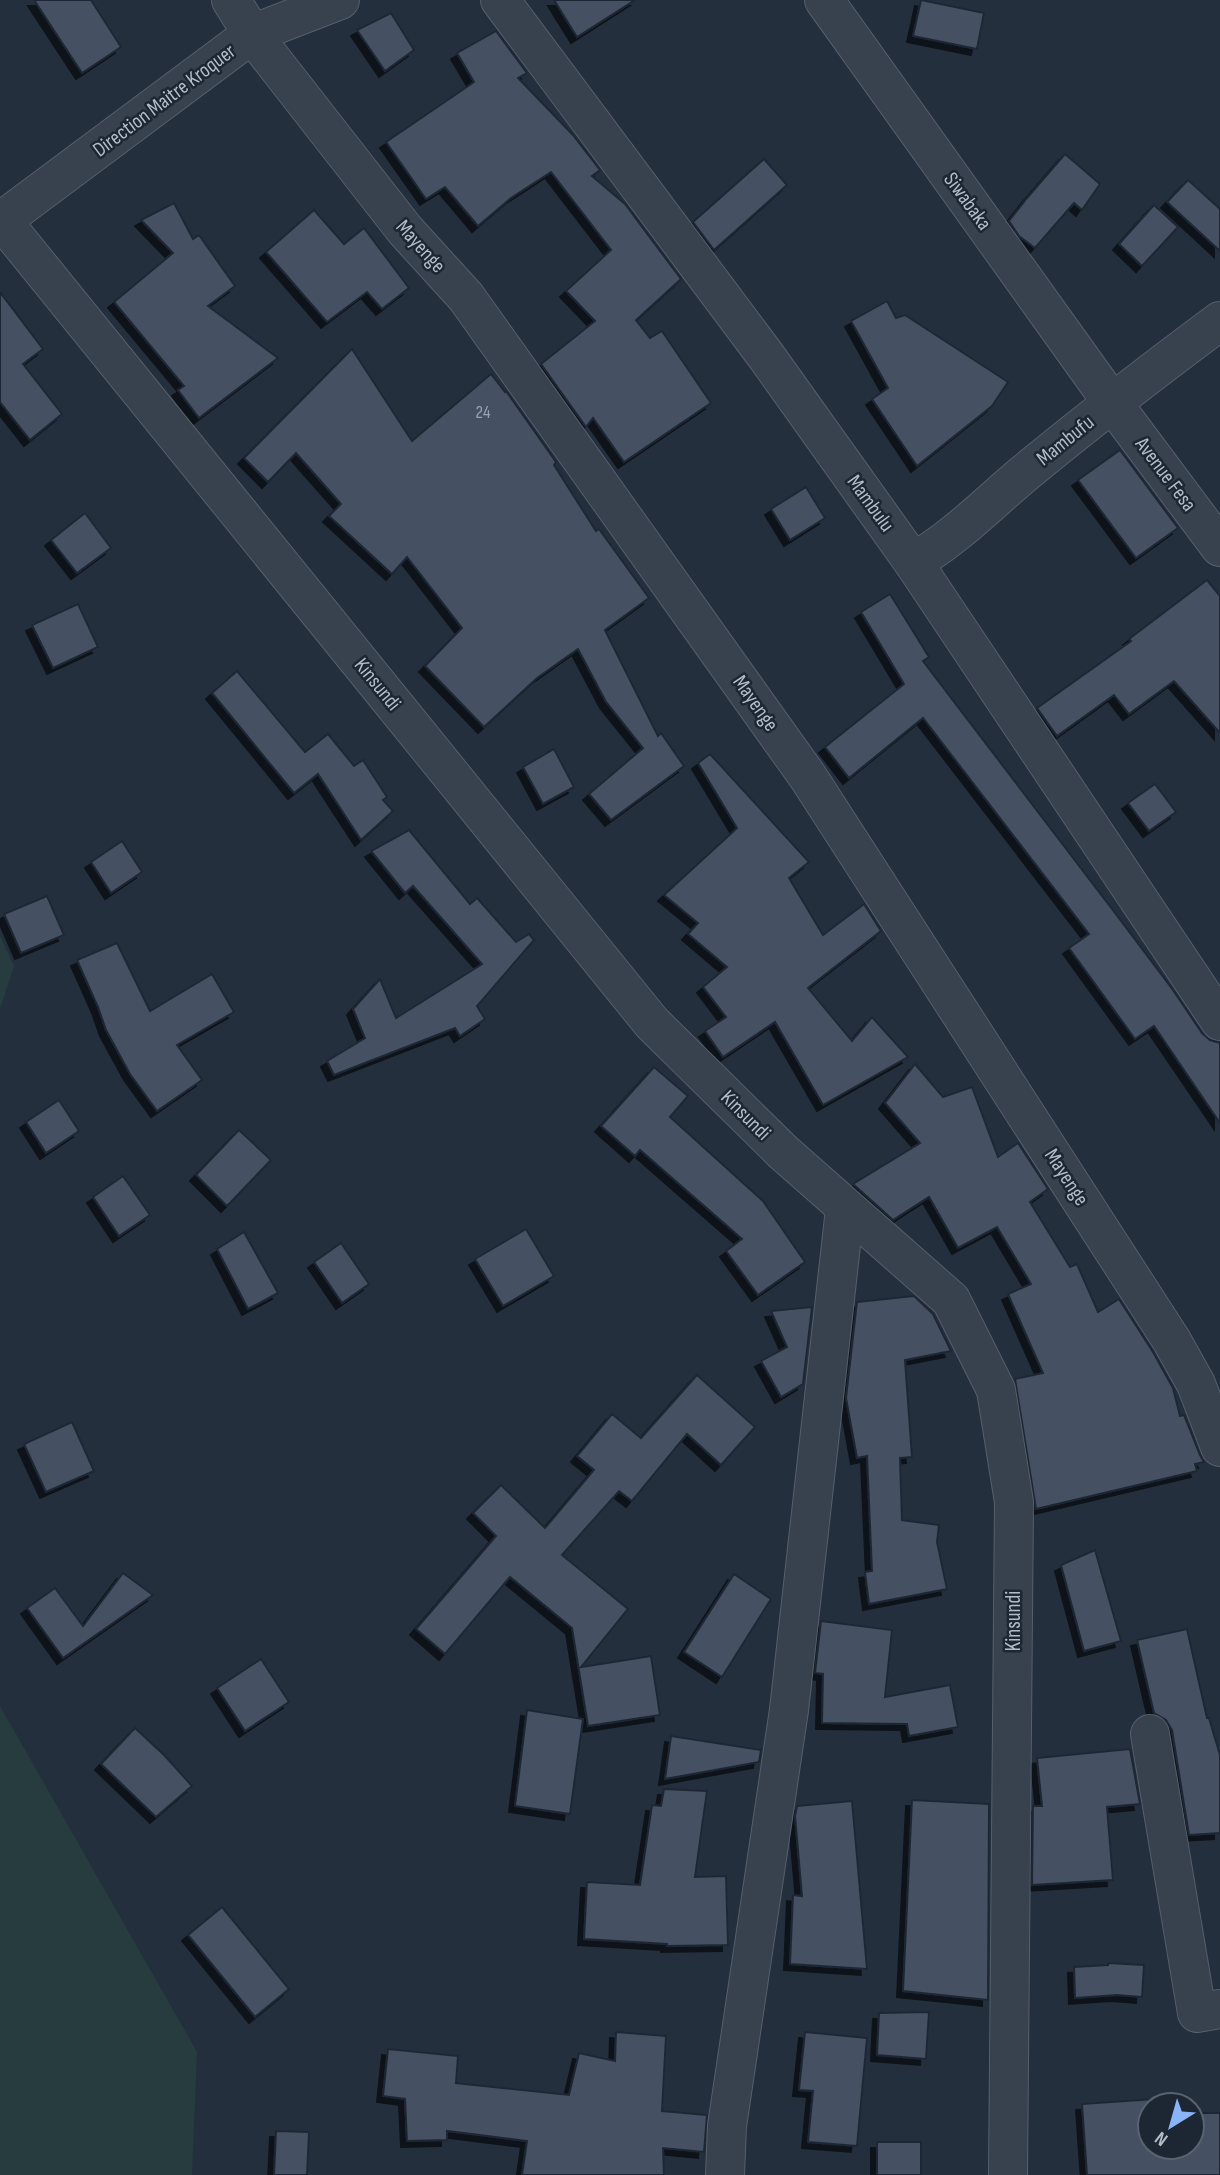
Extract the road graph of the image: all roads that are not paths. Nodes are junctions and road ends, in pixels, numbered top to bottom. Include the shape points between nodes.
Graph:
1 (231, 0) edge
2 (340, 0) edge
3 (500, 0) edge
4 (824, 0) edge
5 (251, 34) junction
6 (1, 220) edge
7 (1220, 321) edge
8 (1111, 401) junction
9 (1220, 547) edge
10 (913, 562) junction
11 (1220, 1021) edge
12 (845, 1209) junction
13 (1220, 1447) edge
14 (1150, 1734) dead end
15 (1220, 2009) edge
16 (725, 2175) edge
17 (1008, 2175) edge

1 - 5 street, Mayenge
2 - 5 street, Direction Maitre Kroquer
3 - 10 street, Mambulu via 766,356
4 - 8 street, Siwabaka
5 - 6 street, Direction Maitre Kroquer
5 - 13 street, Mayenge via 405,230 466,297 808,777 1172,1341 1196,1384
6 - 12 street, Kinsundi via 652,1023
7 - 8 street, Mambufu
8 - 9 street, Avenue Fesa
8 - 10 street, Mambufu via 933,551
10 - 11 street, Mambulu
12 - 16 street via 789,1710 727,2126
12 - 17 street, Kinsundi via 951,1300 996,1390 1014,1502
14 - 15 street via 1197,2013

